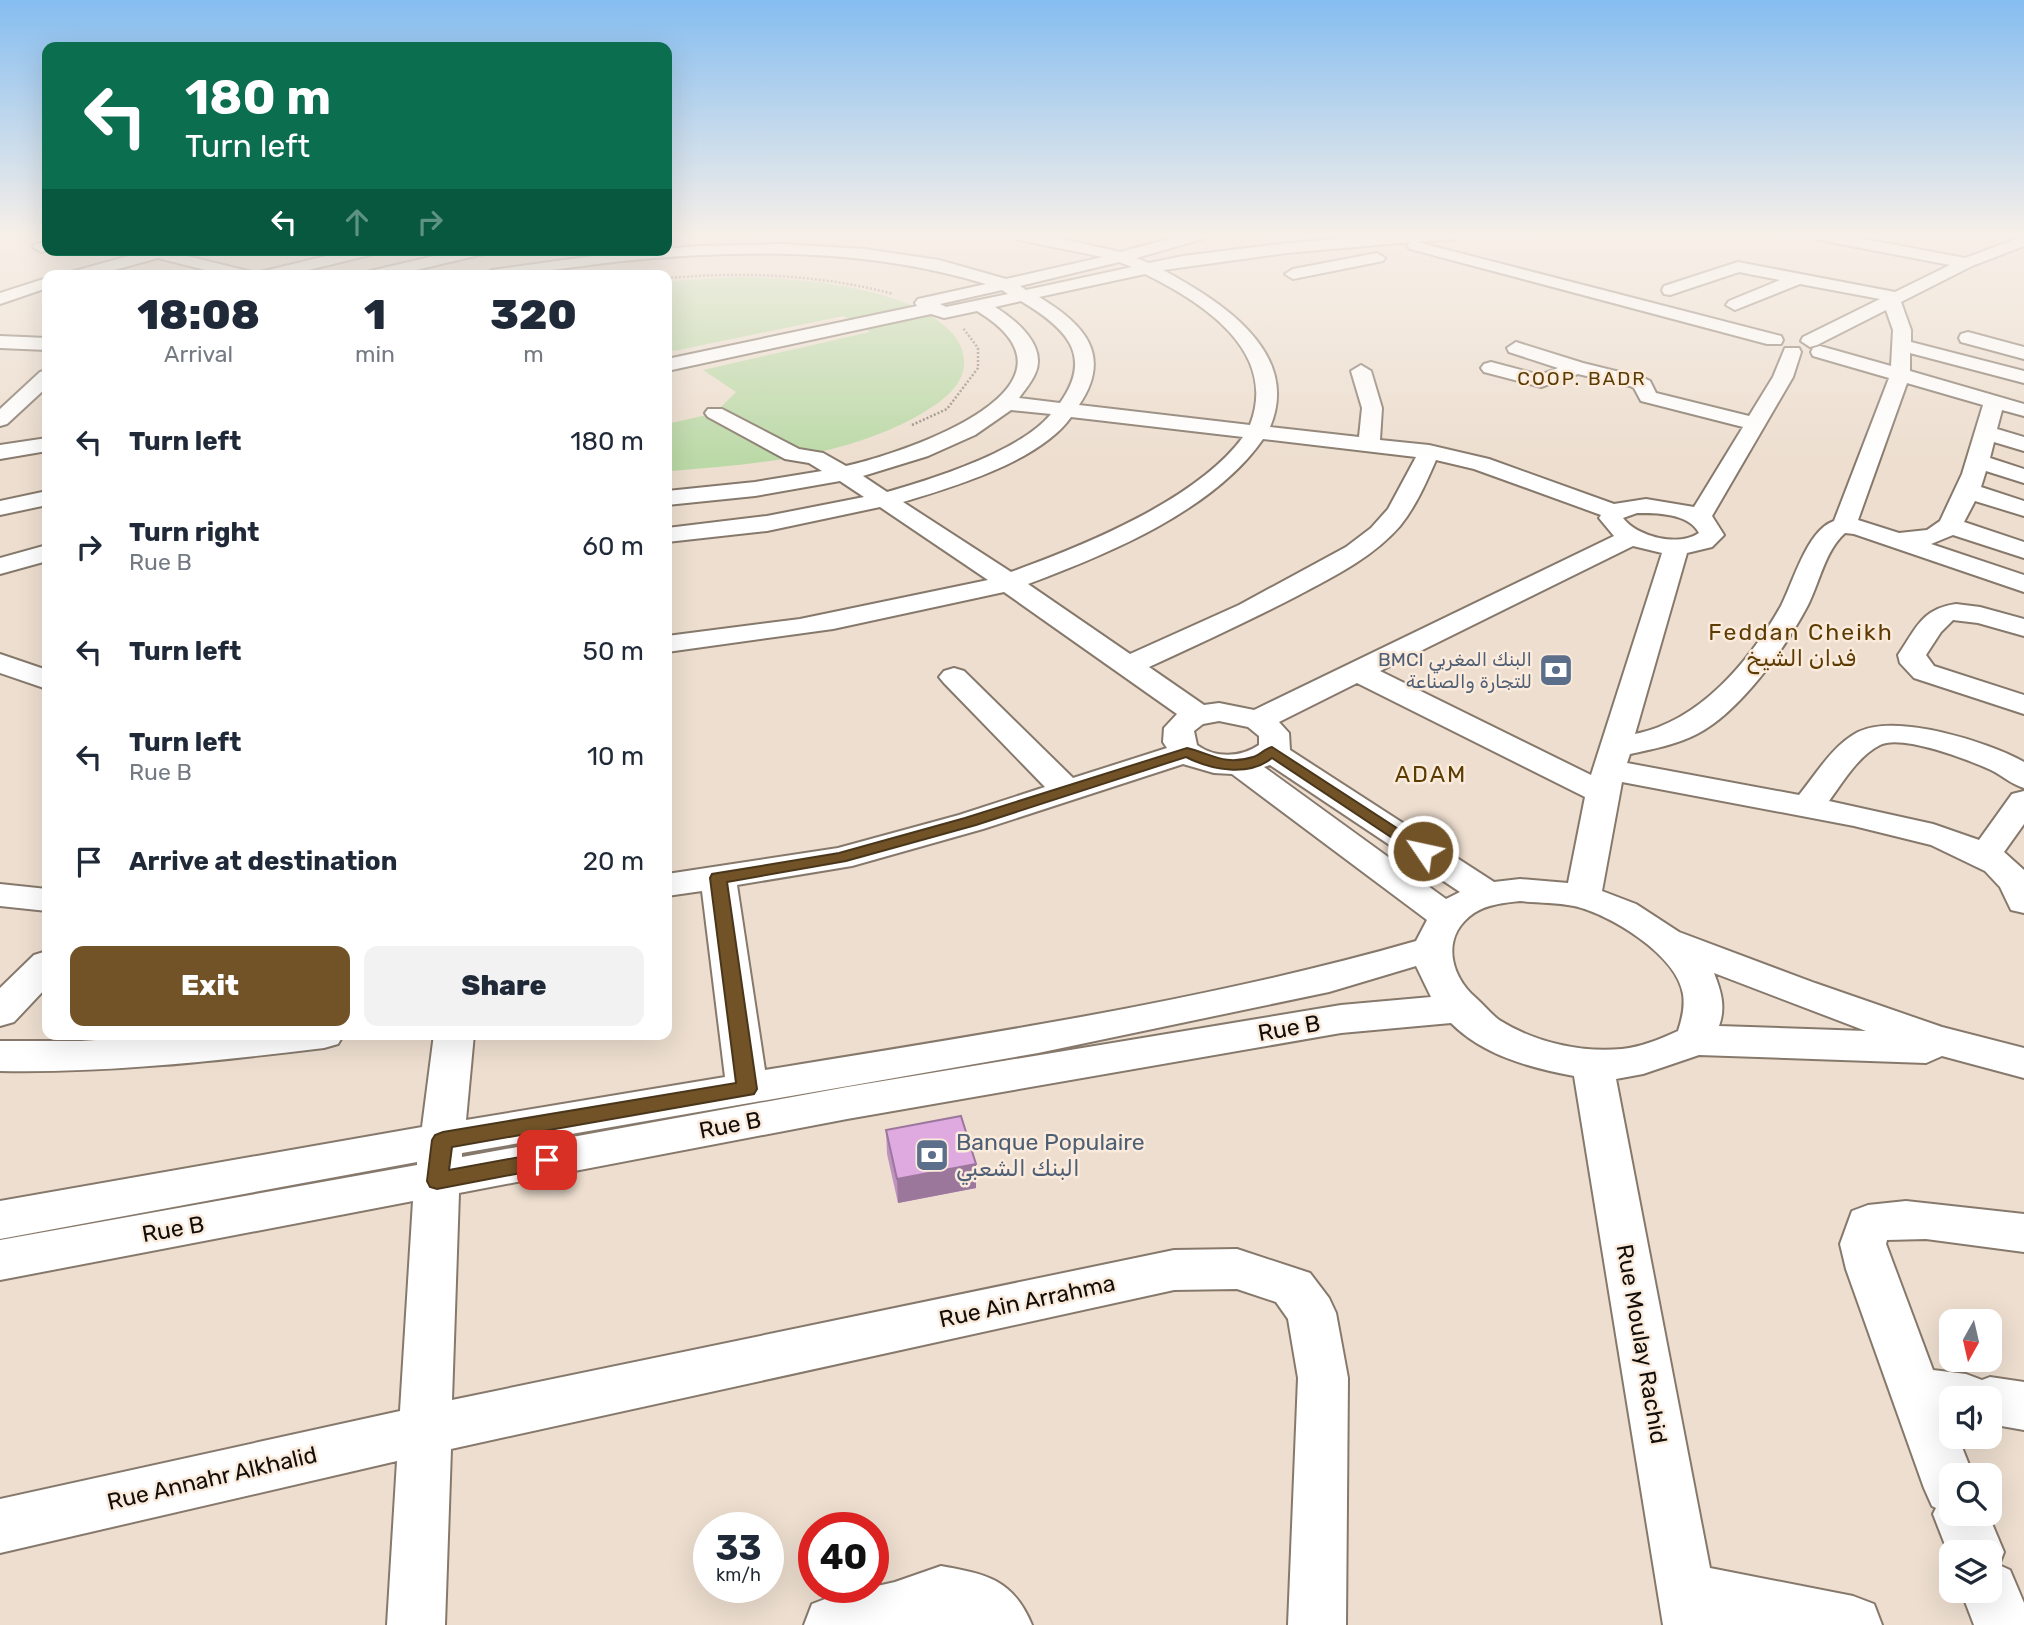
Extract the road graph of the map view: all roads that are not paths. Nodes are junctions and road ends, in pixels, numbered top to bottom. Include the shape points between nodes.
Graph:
1 (899, 310) edge
2 (987, 310) edge
3 (1047, 310) edge
4 (1216, 310) edge
5 (1662, 310) edge
6 (1870, 310) edge
7 (1896, 310) edge
8 (1947, 333) dead end
9 (0, 342) edge
10 (42, 344) edge
11 (1901, 345) junction
12 (1799, 346) junction
13 (1516, 348) dead end
14 (2024, 352) edge
15 (672, 364) edge
16 (1490, 368) dead end
17 (1577, 368) junction
18 (1361, 371) dead end
19 (2021, 374) edge
20 (1900, 375) junction
21 (42, 381) edge
22 (1994, 402) junction
23 (1007, 403) junction
24 (1067, 409) junction
25 (2024, 410) edge
26 (715, 413) dead end
27 (0, 421) edge
28 (1756, 424) junction
29 (1258, 431) junction
30 (1984, 432) junction
31 (1369, 444) junction
32 (2024, 444) edge
33 (42, 446) edge
34 (0, 452) edge
35 (1429, 452) junction
36 (1980, 462) junction
37 (845, 474) junction
38 (2024, 476) edge
39 (1966, 490) junction
40 (672, 497) edge
41 (42, 499) edge
42 (886, 500) junction
43 (1, 508) edge
44 (2024, 509) edge
45 (1615, 512) junction
46 (1699, 518) junction
47 (1844, 526) junction
48 (1951, 526) junction
49 (672, 534) edge
50 (1632, 537) junction
51 (1899, 541) junction
52 (1677, 546) junction
53 (2024, 550) edge
54 (42, 554) edge
55 (0, 566) edge
56 (1008, 582) junction
57 (2024, 584) edge
58 (2024, 628) edge
59 (672, 644) edge
60 (1, 665) edge
61 (1128, 666) junction
62 (1356, 671) junction
63 (954, 677) dead end
64 (42, 678) edge
65 (2024, 705) edge
66 (1198, 715) junction
67 (1258, 720) junction
68 (1272, 751) junction
69 (1187, 752) junction
70 (1241, 765) junction
71 (1609, 770) junction
72 (2024, 778) edge
73 (1066, 790) junction
74 (2024, 801) edge
75 (1807, 807) junction
76 (1985, 855) junction
77 (718, 878) junction
78 (672, 885) edge
79 (1488, 894) junction
80 (0, 895) edge
81 (1583, 897) junction
82 (42, 899) edge
83 (2024, 902) edge
84 (1439, 933) junction
85 (1670, 942) junction
86 (42, 969) edge
87 (1463, 1009) junction
88 (0, 1012) edge
89 (270, 1040) edge
90 (453, 1040) edge
91 (1694, 1040) junction
92 (1972, 1052) junction
93 (0, 1055) edge
94 (1592, 1063) junction
95 (2024, 1063) edge
96 (747, 1089) junction
97 (440, 1160) junction
98 (0, 1220) edge
99 (2024, 1233) edge
100 (0, 1261) edge
101 (1915, 1391) junction
102 (1939, 1394) edge
103 (2002, 1403) edge
104 (2024, 1406) edge
105 (425, 1430) junction
106 (1942, 1463) edge
107 (0, 1526) edge
108 (1995, 1603) edge
109 (1689, 1609) edge
110 (416, 1625) edge
111 (833, 1625) edge
112 (1003, 1625) edge
113 (1317, 1625) edge
114 (1853, 1625) edge
115 (2003, 1625) edge

1 - 15 street
2 - 23 street via 1017,332 1026,348 1028,365 1022,384
3 - 24 street via 1064,322 1082,350 1083,382
4 - 29 street via 1230,318 1252,345 1265,374 1266,402
5 - 12 street
6 - 12 street
7 - 11 street
8 - 14 street
9 - 10 street
11 - 19 street via 1924,341
11 - 20 street
12 - 20 street
12 - 28 street
13 - 17 street
16 - 17 street via 1541,381
17 - 28 street via 1637,382 1648,397
18 - 31 street via 1372,408
20 - 22 street
20 - 47 street
21 - 27 street
22 - 25 street
22 - 30 street
23 - 24 street
23 - 37 street via 948,440
24 - 29 street
24 - 42 street via 1038,436 1001,458
26 - 37 street via 793,454 815,458
28 - 46 street
29 - 31 street
29 - 56 street via 1233,462 1176,505 1123,534
30 - 32 street
30 - 36 street
31 - 35 street
33 - 34 street
35 - 45 street via 1480,464
35 - 61 street via 1403,504 1366,543 1274,598
36 - 38 street
36 - 39 street
37 - 40 street
37 - 42 street
39 - 44 street
39 - 48 street
41 - 43 street
42 - 49 street via 768,524
42 - 56 street
45 - 46 street via 1653,506
45 - 50 street via 1613,524
46 - 52 street via 1712,535 1701,543
47 - 51 street
47 - 71 street via 1833,530 1770,643 1710,710
48 - 51 street via 1938,535
48 - 53 street
50 - 52 street
50 - 62 street
51 - 57 street
52 - 71 street
54 - 55 street
56 - 59 street via 863,617
56 - 61 street
58 - 65 street via 1950,612 1938,618 1912,655 1924,672
60 - 64 street
61 - 66 street
62 - 67 street
62 - 71 street
63 - 73 street
66 - 67 street via 1233,713
66 - 69 street via 1179,728 1179,743
67 - 68 street via 1274,733
68 - 70 street via 1260,761
68 - 79 street
69 - 70 street via 1206,762
69 - 73 street
70 - 84 street
71 - 75 street
71 - 81 street
72 - 75 street via 1998,762 1920,735 1896,732 1874,735 1855,746
73 - 77 street via 840,858
74 - 76 street
75 - 76 street via 1887,822
76 - 83 street via 2021,891
77 - 78 street
77 - 96 street
79 - 81 street via 1520,890
79 - 84 street via 1460,905
80 - 82 street
81 - 85 street via 1634,917
84 - 87 street via 1438,978
84 - 96 street, Rue B via 1316,982 1038,1039
85 - 91 street via 1699,984 1703,1013
85 - 92 street
86 - 88 street
87 - 94 street via 1510,1042 1566,1061
87 - 97 street, Rue B via 1328,1021 847,1103
89 - 93 street via 154,1053
90 - 97 street
91 - 92 street
91 - 94 street via 1667,1052 1614,1064
92 - 95 street
94 - 109 street, Rue Moulay Rachid
96 - 97 street, Rue B
97 - 98 street, Rue B
97 - 100 street, Rue B
97 - 105 street
99 - 101 street via 1912,1221 1868,1224 1863,1244 1866,1257
101 - 102 street
101 - 106 street
103 - 104 street
105 - 107 street, Rue Annahr Alkhalid
105 - 110 street
105 - 113 street, Rue Ain Arrahma via 1174,1270 1237,1269 1293,1287 1312,1313 1323,1378
108 - 115 street
109 - 114 street
111 - 112 street via 940,1595 980,1602

